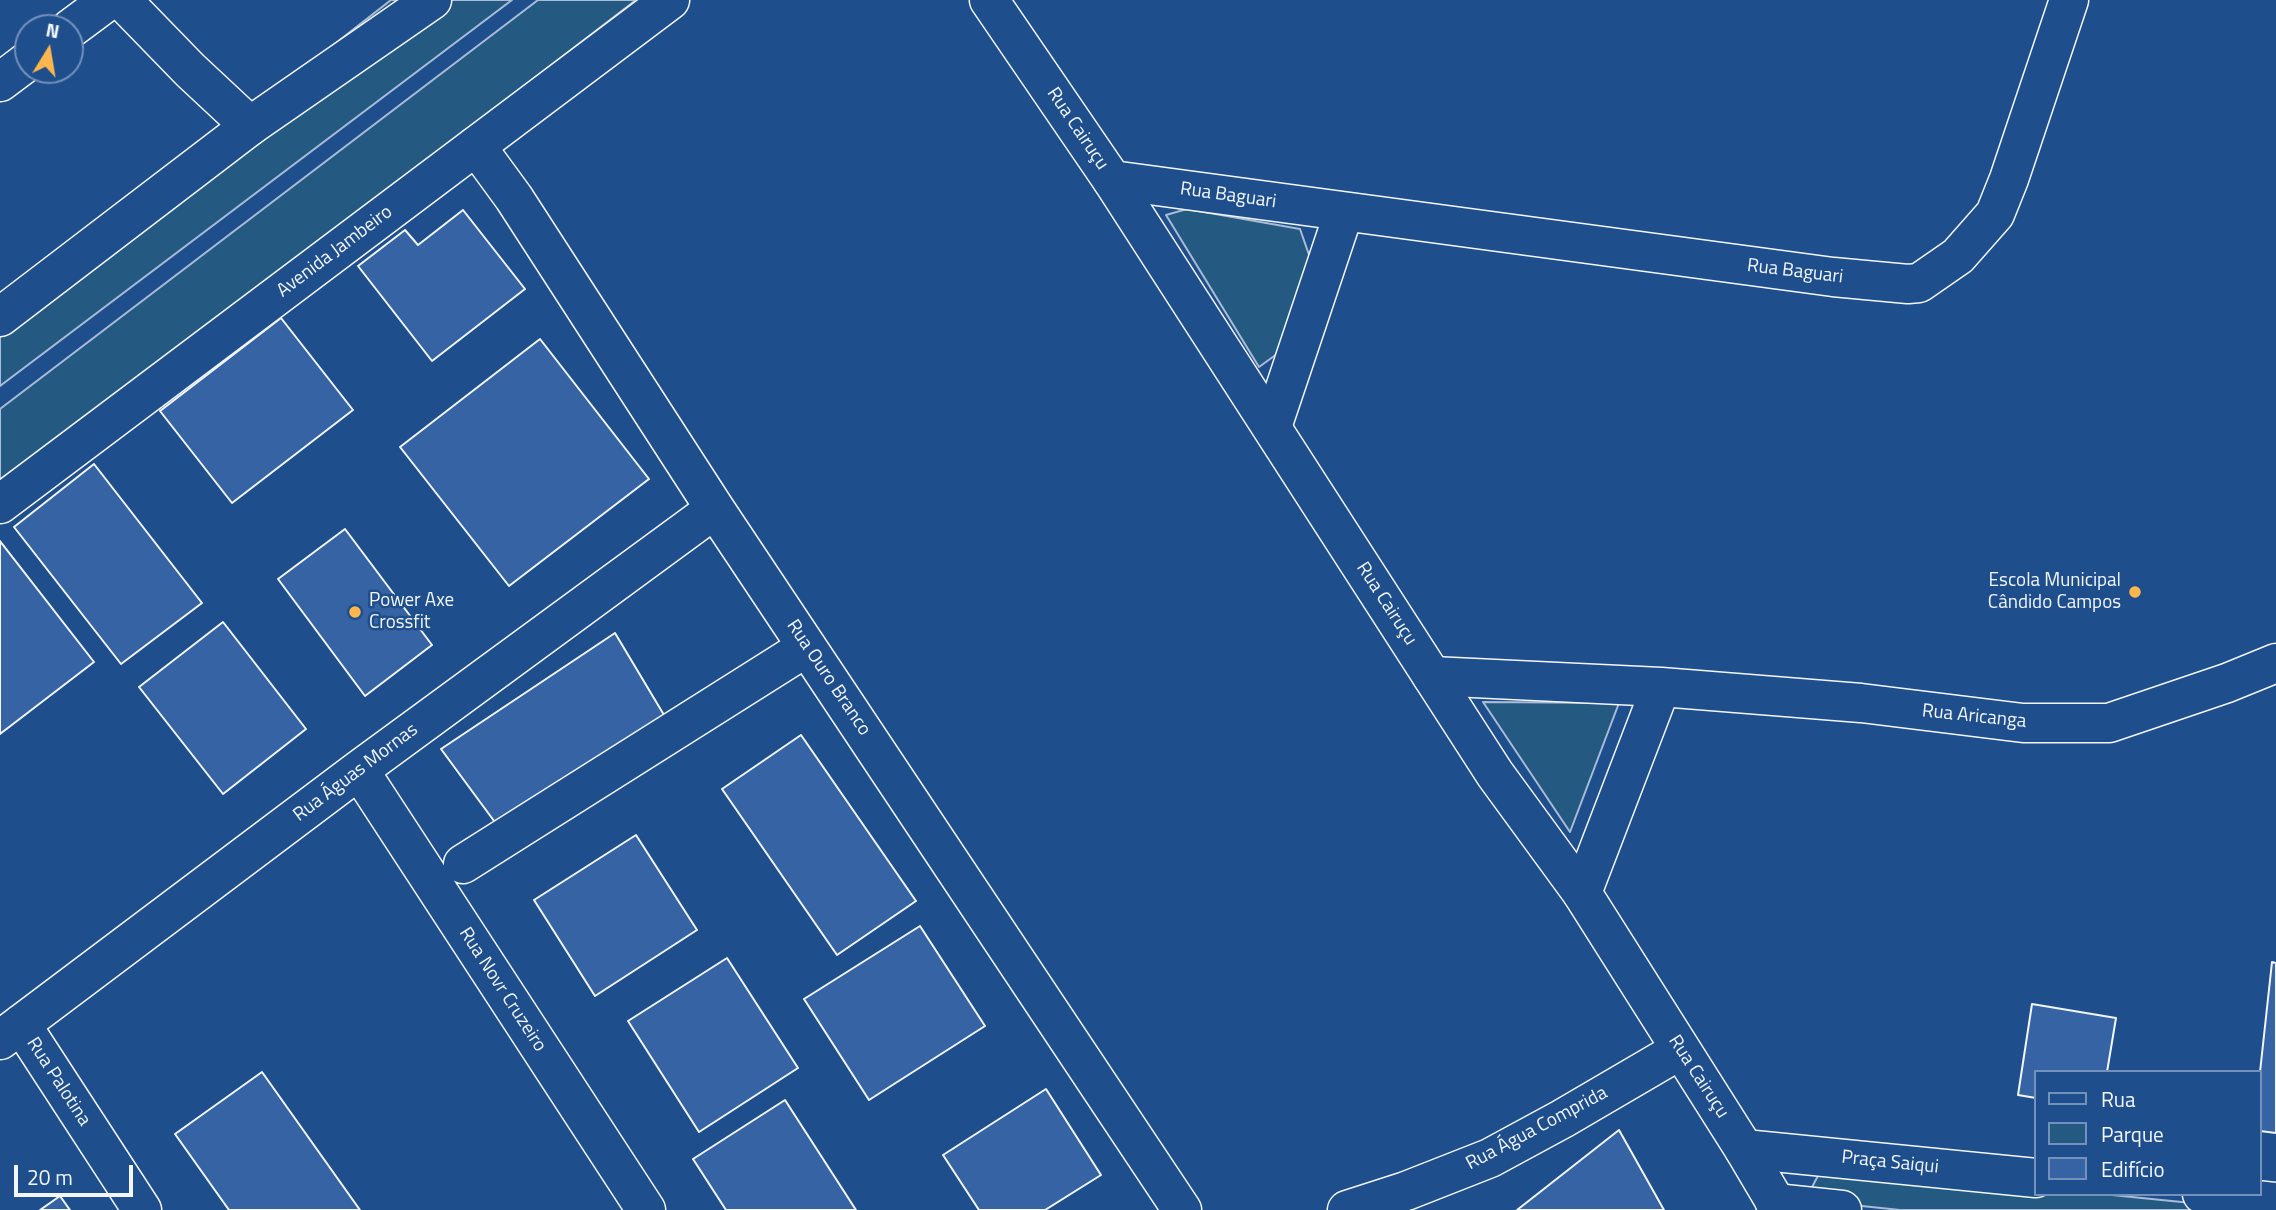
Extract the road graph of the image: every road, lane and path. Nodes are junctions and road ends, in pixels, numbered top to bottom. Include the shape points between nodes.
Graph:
1 (109, 0) edge
2 (122, 0) edge
3 (432, 0) edge
4 (670, 0) edge
5 (989, 0) edge
6 (2069, 0) edge
7 (84, 19) edge
8 (250, 126) junction
9 (476, 146) junction
10 (1112, 180) junction
11 (1344, 212) junction
12 (0, 317) edge
13 (1272, 426) junction
14 (0, 504) edge
15 (715, 509) junction
16 (807, 647) junction
17 (2276, 663) edge
18 (1432, 676) junction
19 (1661, 687) junction
20 (359, 770) junction
21 (463, 864) dead end
22 (1581, 893) junction
23 (10, 1032) edge
24 (1680, 1050) junction
25 (1744, 1149) junction
26 (2035, 1178) edge
27 (2211, 1200) edge
28 (2276, 1202) edge
29 (1778, 1207) edge
30 (142, 1210) edge
31 (646, 1210) edge
32 (1182, 1210) edge
33 (1348, 1210) edge
34 (1842, 1210) edge

1 - 7 street
2 - 8 street
3 - 8 street
4 - 9 street, Avenida Jambeiro
5 - 10 street, Rua Cairuçu
6 - 11 street, Rua Baguari via 1995,214 1958,256 1919,283 1833,277
8 - 12 street
9 - 14 street, Avenida Jambeiro
9 - 15 street, Rua Ouro Branco
10 - 11 street, Rua Baguari
10 - 13 street, Rua Cairuçu
11 - 13 street
13 - 18 street, Rua Cairuçu
15 - 16 street, Rua Ouro Branco
15 - 20 street, Rua Águas Mornas
16 - 21 street
16 - 32 street, Rua Ouro Branco
17 - 19 street, Rua Aricanga via 2109,723 2023,723 1861,703
18 - 19 street, Rua Aricanga
18 - 22 street, Rua Cairuçu via 1495,774
19 - 22 street
20 - 23 street, Rua Águas Mornas
20 - 31 street, Rua Novr Cruzeiro
22 - 24 street, Rua Cairuçu
23 - 30 street, Rua Palotina
24 - 25 street, Rua Cairuçu
24 - 33 street, Rua Água Comprida via 1490,1158
25 - 26 street, Praça Saiqui
25 - 29 street, Rua Cairuçu
27 - 28 street
29 - 34 street

